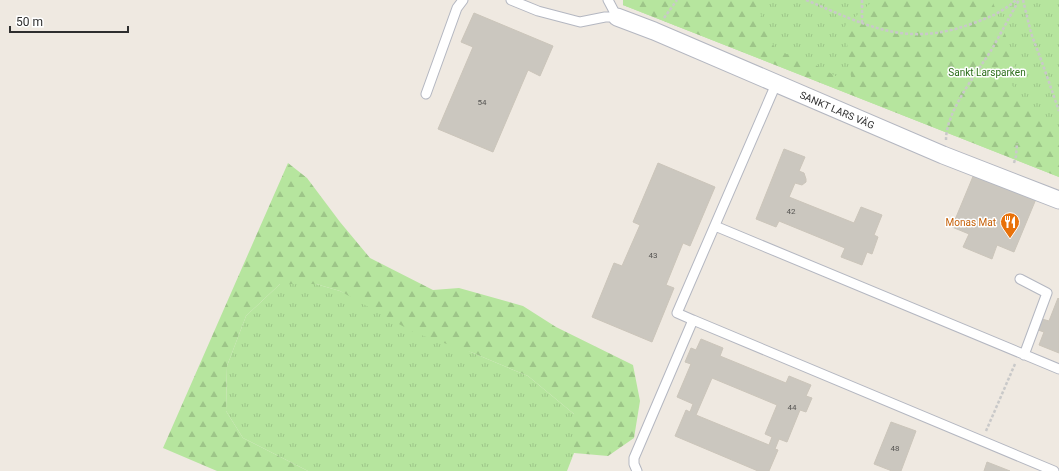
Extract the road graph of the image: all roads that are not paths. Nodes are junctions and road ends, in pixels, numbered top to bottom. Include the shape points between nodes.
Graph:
1 (463, 0) edge
2 (511, 0) edge
3 (608, 0) edge
4 (617, 17) junction
5 (776, 84) junction
6 (426, 94) dead end
7 (1059, 200) edge
8 (714, 226) junction
9 (1020, 279) dead end
10 (693, 320) junction
11 (1022, 353) junction
12 (1059, 369) edge
13 (637, 471) edge
14 (1054, 471) edge

1 - 6 lane via 457,8
2 - 4 lane via 538,11 580,22
3 - 4 lane
4 - 5 street, SANKT LARS VÄG
5 - 7 street, SANKT LARS VÄG via 943,155
5 - 8 lane
8 - 10 lane via 677,313
8 - 11 lane
9 - 11 lane via 1047,293
10 - 13 lane via 634,458
10 - 14 lane
11 - 12 lane

